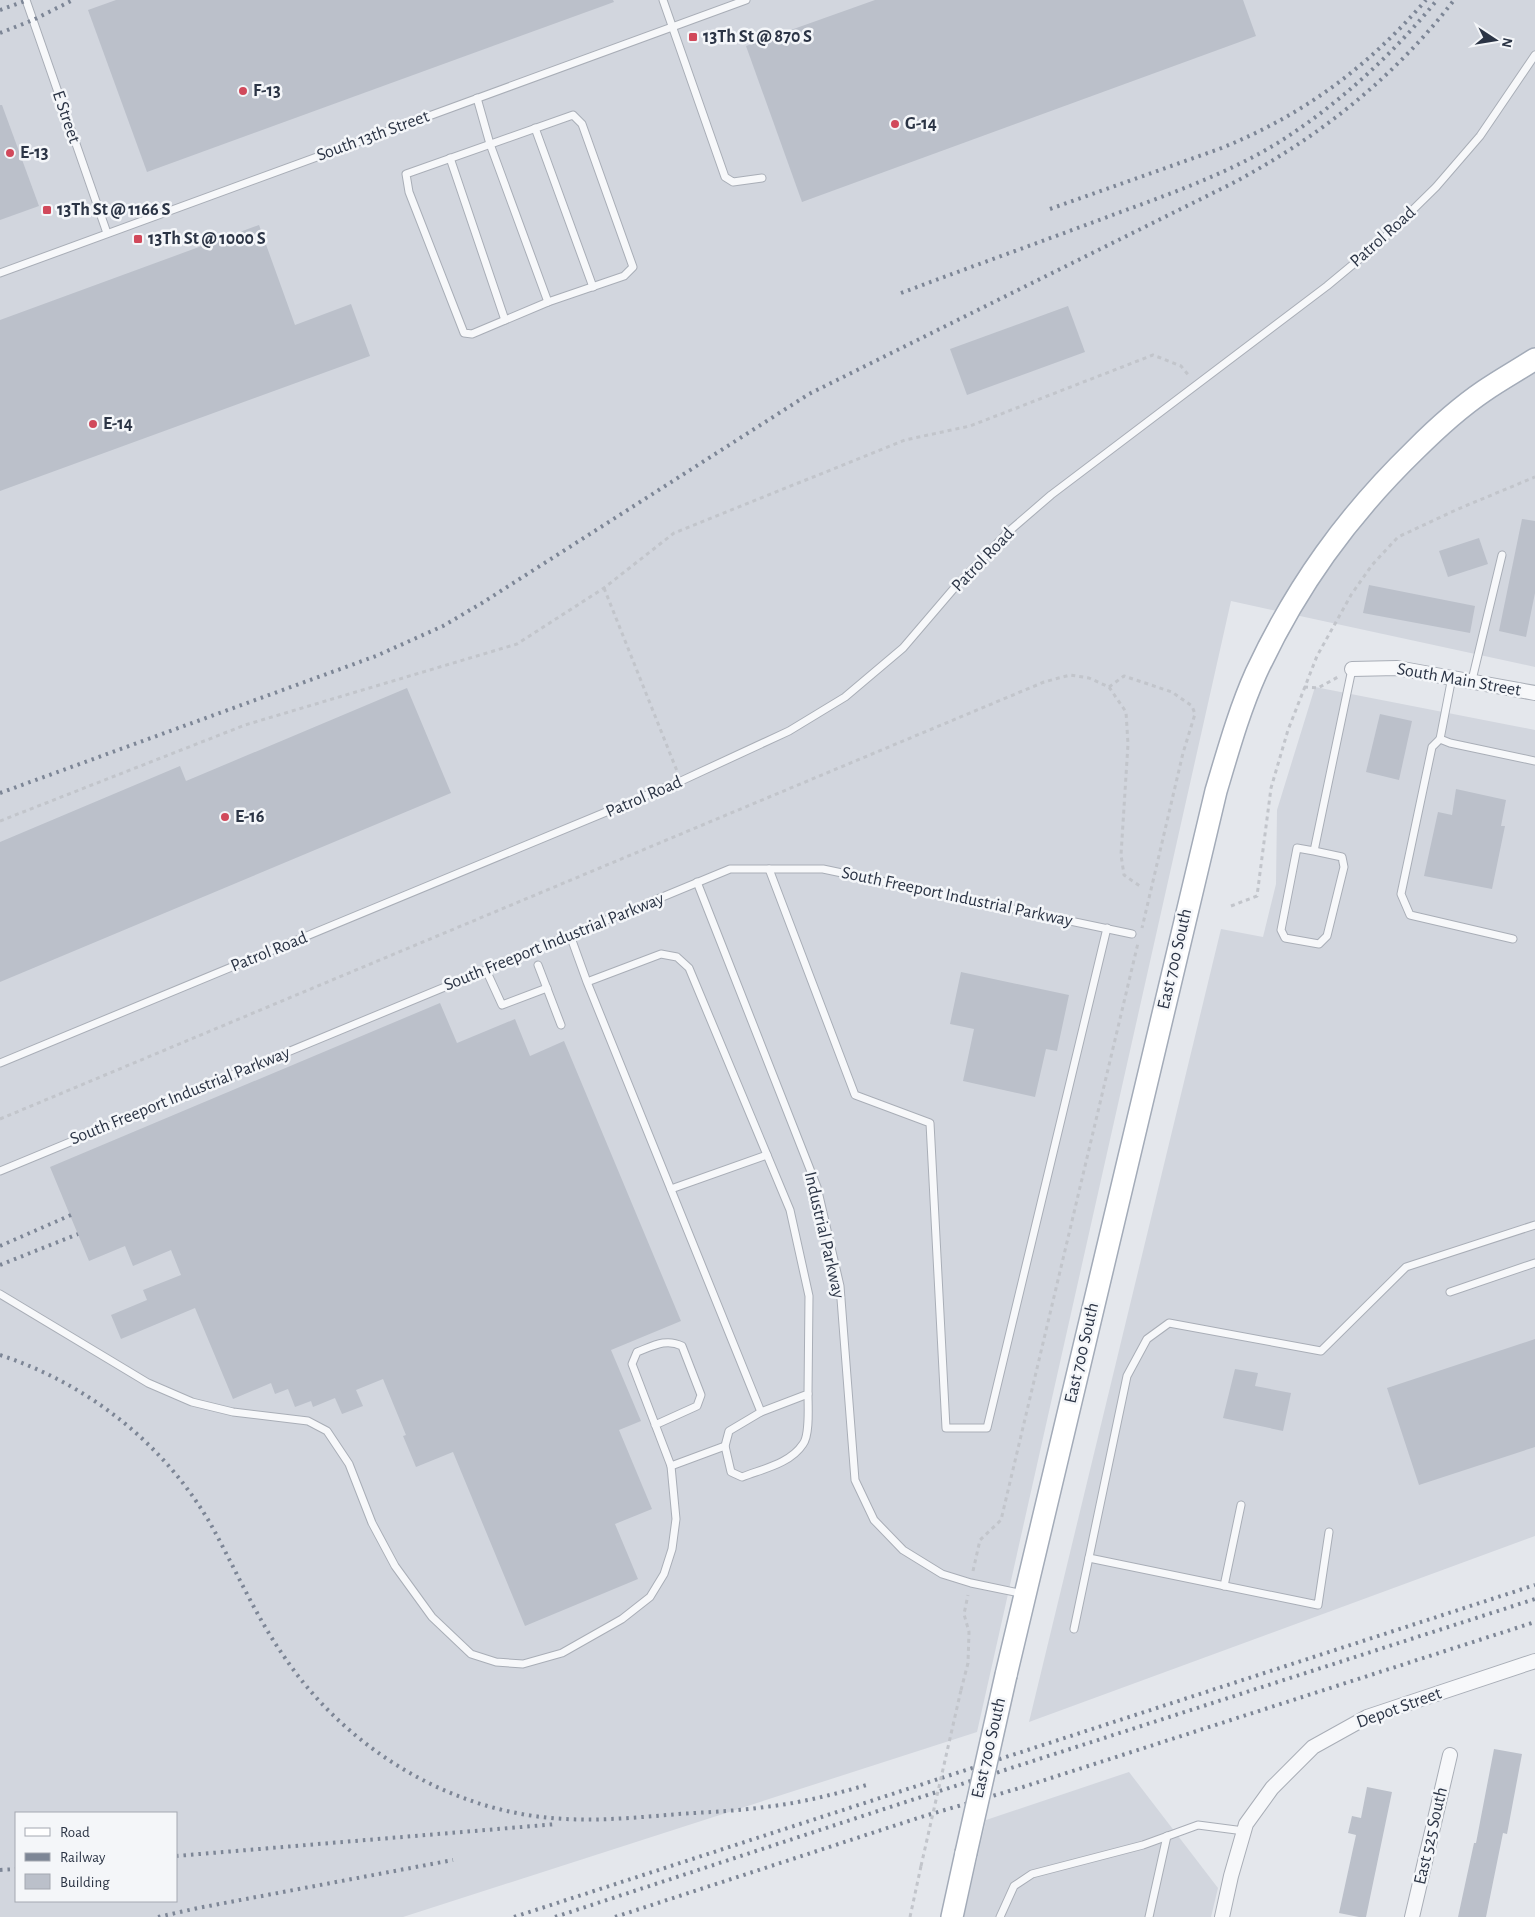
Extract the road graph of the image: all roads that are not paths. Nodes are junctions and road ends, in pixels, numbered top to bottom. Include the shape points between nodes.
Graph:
1 (26, 0) edge
2 (663, 0) edge
3 (746, 0) edge
4 (673, 26) junction
5 (1535, 55) edge
6 (477, 98) junction
7 (535, 128) junction
8 (490, 144) junction
9 (450, 158) junction
10 (762, 178) dead end
11 (107, 233) junction
12 (0, 273) edge
13 (593, 287) junction
14 (548, 302) junction
15 (505, 320) junction
16 (1535, 359) edge
17 (1502, 555) dead end
18 (1352, 669) joint
19 (1452, 677) junction
20 (1472, 680) junction
21 (1535, 693) edge
22 (1440, 739) junction
23 (1535, 761) edge
24 (1314, 851) junction
25 (769, 869) junction
26 (697, 882) junction
27 (1107, 928) junction
28 (1132, 934) dead end
29 (570, 935) junction
30 (1513, 939) dead end
31 (538, 965) dead end
32 (486, 970) junction
33 (588, 982) junction
34 (547, 988) junction
35 (561, 1025) dead end
36 (0, 1063) edge
37 (767, 1155) junction
38 (0, 1171) edge
39 (671, 1189) junction
40 (1535, 1224) edge
41 (1535, 1263) edge
42 (1450, 1292) dead end
43 (0, 1294) edge
44 (808, 1394) junction
45 (760, 1412) junction
46 (655, 1425) junction
47 (725, 1446) junction
48 (671, 1466) junction
49 (1241, 1505) dead end
50 (1329, 1532) dead end
51 (1089, 1558) junction
52 (1224, 1586) junction
53 (1025, 1595) junction
54 (1074, 1629) dead end
55 (1535, 1661) edge
56 (1450, 1755) dead end
57 (1244, 1831) junction
58 (1167, 1836) junction
59 (952, 1917) edge
60 (1000, 1917) edge
61 (1150, 1917) edge
62 (1222, 1917) edge
63 (1412, 1917) edge

1 - 11 lane, E Street
2 - 4 lane
3 - 4 lane, South 13th Street
4 - 6 lane, South 13th Street
4 - 10 lane via 725,177 733,182
5 - 36 lane, Patrol Road via 1480,136 1436,187 1387,235 1327,286 1051,495 1007,533 903,648 845,697 789,731 681,781
6 - 8 lane
6 - 11 lane, South 13th Street
7 - 8 lane
7 - 13 lane
7 - 13 lane via 572,115 582,124 633,267 624,276
8 - 9 lane
8 - 14 lane
9 - 15 lane
9 - 15 lane via 406,174 409,192 464,333 472,334
11 - 12 lane, South 13th Street
13 - 14 lane
14 - 15 lane
16 - 53 main road, East 700 South via 1483,392 1437,428 1390,473 1347,523 1308,577 1279,626 1237,720 1216,791
17 - 20 lane
18 - 19 street, South Main Street via 1397,668
18 - 24 lane
19 - 20 street, South Main Street
19 - 22 lane
20 - 21 street, South Main Street
22 - 23 lane
22 - 30 lane via 1432,747 1401,894 1410,915
24 - 24 lane via 1342,857 1344,867 1327,936 1319,944 1285,938 1281,930 1297,848
25 - 26 lane, South Freeport Industrial Parkway via 730,869
25 - 27 lane, South Freeport Industrial Parkway via 823,869
25 - 27 lane via 855,1095 930,1123 946,1428 987,1428
26 - 29 lane, South Freeport Industrial Parkway
26 - 53 lane, Industrial Parkway via 817,1188 840,1286 856,1480 874,1520 903,1550 942,1574
27 - 28 lane, South Freeport Industrial Parkway
29 - 32 lane, South Freeport Industrial Parkway
29 - 33 lane
31 - 34 lane
32 - 34 lane via 502,1005
32 - 38 lane, South Freeport Industrial Parkway
33 - 37 lane via 661,954 677,957 689,968
33 - 39 lane
34 - 35 lane
37 - 39 lane
37 - 44 lane via 790,1210 809,1296
39 - 45 lane
40 - 51 lane via 1406,1267 1321,1351 1169,1323 1147,1339 1127,1376
41 - 42 lane
43 - 48 lane via 148,1383 192,1402 233,1412 308,1421 327,1431 349,1464 372,1523 395,1566 432,1617 471,1654 496,1662 523,1664 562,1653 622,1619 650,1597 664,1574 672,1549 676,1519
44 - 45 lane
44 - 47 lane via 804,1444 785,1460 742,1476 731,1472
45 - 47 lane via 729,1432
46 - 46 lane via 632,1364 637,1352 672,1341 682,1346 701,1395 696,1406
46 - 48 lane
47 - 48 lane
49 - 52 lane
50 - 52 lane via 1318,1606
51 - 52 lane
51 - 54 lane
53 - 59 main road, East 700 South, bridge
55 - 57 street, Depot Street via 1367,1717 1313,1747 1272,1788
56 - 63 street, East 525 South
57 - 58 lane via 1198,1825
57 - 62 street, Depot Street
58 - 60 lane via 1032,1874 1014,1886
58 - 61 lane

